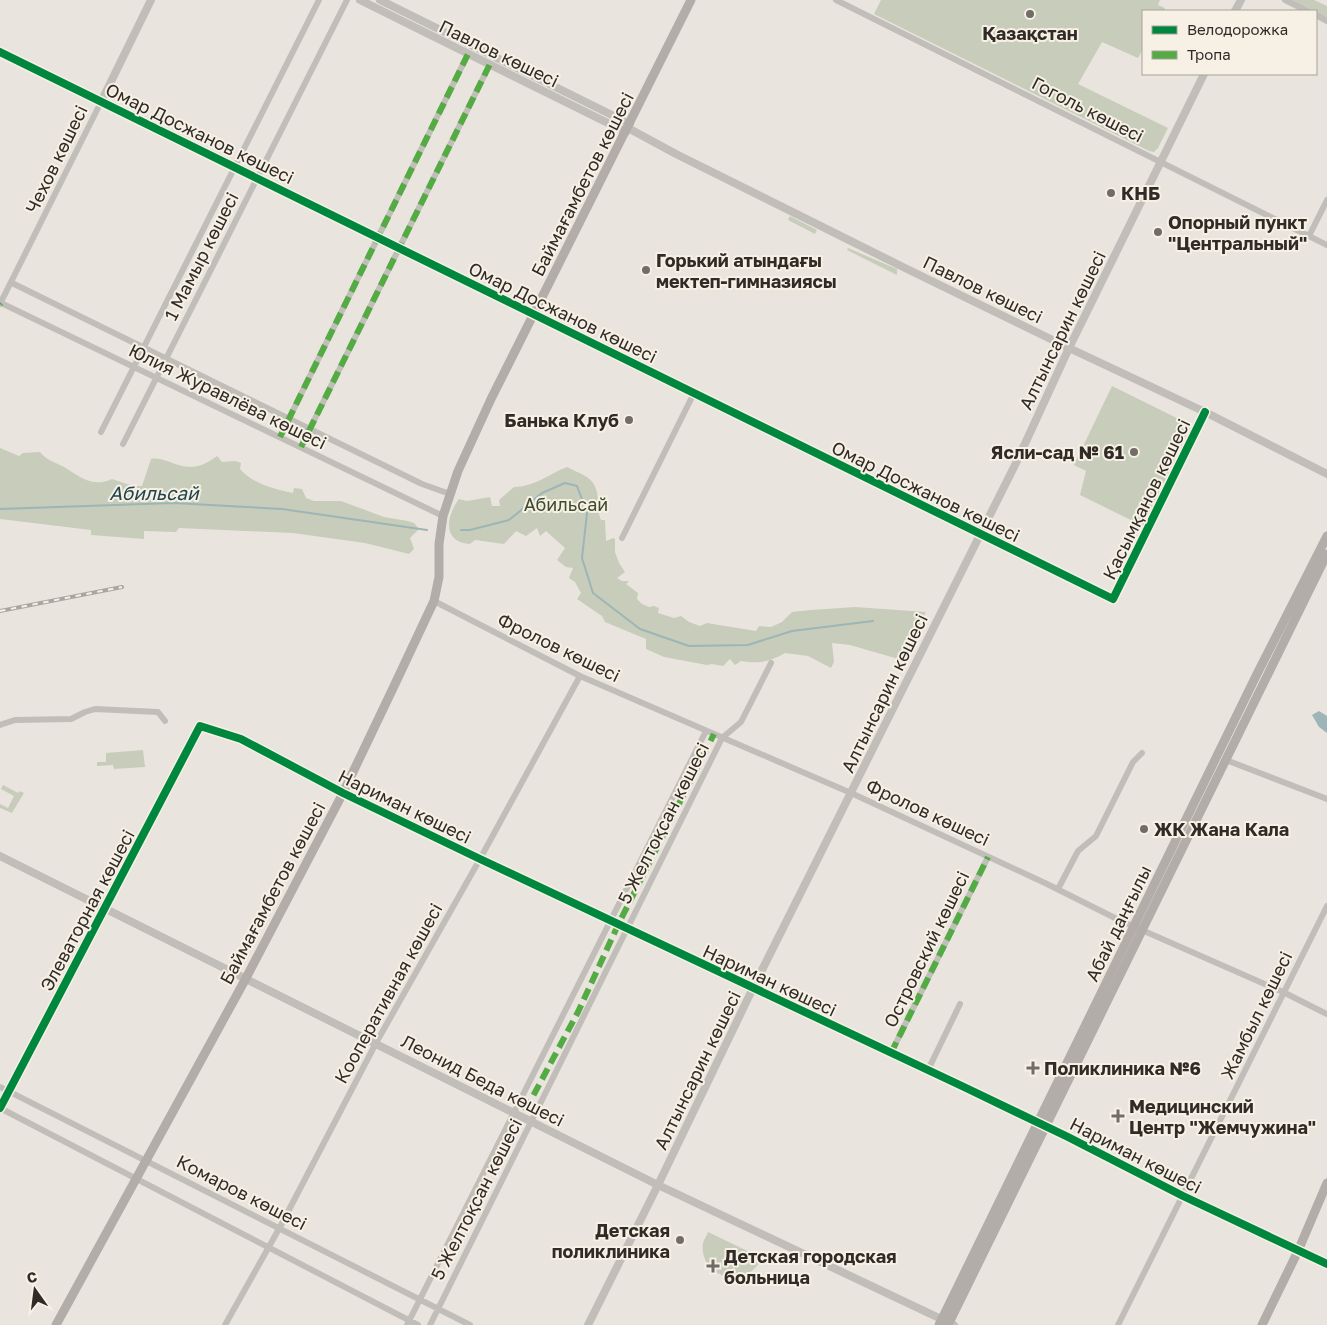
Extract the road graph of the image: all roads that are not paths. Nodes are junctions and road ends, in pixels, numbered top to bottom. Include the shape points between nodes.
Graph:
1 (151, 0) edge
2 (320, 0) edge
3 (347, 0) edge
4 (360, 0) edge
5 (380, 0) edge
6 (692, 0) edge
7 (836, 0) edge
8 (1285, 0) edge
9 (1305, 10) edge
10 (0, 52) edge
11 (468, 54) junction
12 (490, 64) junction
13 (1204, 75) edge
14 (101, 102) junction
15 (628, 128) junction
16 (1160, 162) junction
17 (234, 167) junction
18 (257, 178) junction
19 (1327, 200) edge
20 (1309, 236) junction
21 (378, 238) junction
22 (1327, 245) edge
23 (399, 248) junction
24 (12, 282) junction
25 (0, 304) edge
26 (534, 316) junction
27 (143, 347) junction
28 (1069, 348) junction
29 (166, 358) junction
30 (133, 367) junction
31 (156, 378) junction
32 (694, 394) junction
33 (1205, 412) junction
34 (289, 419) junction
35 (310, 429) junction
36 (100, 432) dead end
37 (280, 438) junction
38 (123, 444) dead end
39 (301, 448) junction
40 (1327, 474) edge
41 (450, 494) junction
42 (443, 516) junction
43 (980, 534) junction
44 (1327, 536) edge
45 (622, 538) dead end
46 (1327, 554) edge
47 (1113, 599) joint
48 (434, 601) junction
49 (771, 663) dead end
50 (580, 676) junction
51 (165, 721) dead end
52 (0, 725) edge
53 (200, 726) joint
54 (706, 731) junction
55 (722, 738) junction
56 (1142, 753) dead end
57 (1226, 760) junction
58 (343, 793) junction
59 (851, 793) junction
60 (1327, 799) edge
61 (0, 856) edge
62 (988, 857) junction
63 (480, 859) junction
64 (1058, 889) junction
65 (1327, 906) edge
66 (105, 909) junction
67 (610, 921) junction
68 (1139, 928) junction
69 (627, 929) junction
70 (245, 980) junction
71 (753, 988) junction
72 (1283, 992) junction
73 (960, 1004) dead end
74 (1327, 1014) edge
75 (376, 1044) junction
76 (891, 1053) junction
77 (928, 1070) junction
78 (0, 1087) edge
79 (9, 1092) junction
80 (0, 1108) edge
81 (514, 1112) junction
82 (531, 1121) junction
83 (1042, 1125) junction
84 (146, 1161) junction
85 (136, 1179) junction
86 (1327, 1183) edge
87 (658, 1185) junction
88 (1183, 1196) junction
89 (280, 1227) junction
90 (268, 1248) junction
91 (1298, 1251) junction
92 (1327, 1264) edge
93 (420, 1300) junction
94 (438, 1309) junction
95 (408, 1323) edge
96 (946, 1323) edge
97 (56, 1325) edge
98 (226, 1325) edge
99 (418, 1325) edge
100 (430, 1325) edge
101 (470, 1325) edge
102 (588, 1325) edge
103 (1118, 1325) edge
104 (1262, 1325) edge

1 - 14 street, Чехов көшесі
2 - 17 street, 1 Мамыр көшесі
3 - 18 street, 1 Мамыр көшесі
4 - 11 street, Павлов көшесі
5 - 15 street, Павлов көшесі
6 - 15 main road, Баймағамбетов көшесі
7 - 16 street, Гоголь көшесі
8 - 9 street
10 - 14 street, Омар Досжанов көшесі
11 - 12 street, Павлов көшесі
11 - 21 street
12 - 15 street, Павлов көшесі
12 - 23 street
13 - 16 street, Алтынсарин көшесі
14 - 17 street, Омар Досжанов көшесі
14 - 24 street, Чехов көшесі
15 - 26 main road, Баймағамбетов көшесі
15 - 28 street, Павлов көшесі
16 - 20 street, Гоголь көшесі
16 - 28 street, Алтынсарин көшесі
17 - 18 street, Омар Досжанов көшесі
17 - 27 street, 1 Мамыр көшесі
18 - 21 street, Омар Досжанов көшесі
18 - 29 street, 1 Мамыр көшесі
19 - 20 street
20 - 22 street, Гоголь көшесі
21 - 23 street, Омар Досжанов көшесі
21 - 34 street
23 - 26 street, Омар Досжанов көшесі
23 - 35 street
24 - 25 street, Чехов көшесі
24 - 27 street, Юлия Журавлёва көшесі
25 - 30 street, Юлия Журавлёва көшесі
26 - 32 street, Омар Досжанов көшесі
26 - 41 main road, Баймағамбетов көшесі via 491,399
27 - 29 street, Юлия Журавлёва көшесі
27 - 30 street, 1 Мамыр көшесі
28 - 33 street, Павлов көшесі
28 - 43 street, Алтынсарин көшесі
29 - 31 street, 1 Мамыр көшесі
29 - 34 street, Юлия Журавлёва көшесі
30 - 31 street, Юлия Журавлёва көшесі
30 - 36 street, 1 Мамыр көшесі
31 - 37 street, Юлия Журавлёва көшесі
31 - 38 street, 1 Мамыр көшесі
32 - 43 street, Омар Досжанов көшесі
32 - 45 street
33 - 40 street, Павлов көшесі
33 - 47 street, Қасымқанов көшесі
34 - 35 street, Юлия Журавлёва көшесі
34 - 37 street
35 - 39 street
35 - 41 street, Юлия Журавлёва көшесі via 422,484
37 - 39 street, Юлия Журавлёва көшесі
39 - 42 street, Юлия Журавлёва көшесі
41 - 42 main road, Баймағамбетов көшесі
42 - 48 main road, Баймағамбетов көшесі
43 - 47 street, Омар Досжанов көшесі
43 - 59 street, Алтынсарин көшесі
44 - 68 main road, Абай даңғылы via 1256,676
46 - 57 main road, Абай даңғылы
48 - 50 street, Фролов көшесі
48 - 58 main road, Баймағамбетов көшесі
49 - 55 street, 5 Желтоқсан көшесі via 741,722
50 - 54 street, Фролов көшесі
50 - 63 street, Кооперативная көшесі
51 - 52 street via 158,712 95,709 71,719 15,720
53 - 58 street, Нариман көшесі via 241,739
53 - 66 street, Элеваторная көшесі
54 - 55 street, Фролов көшесі
54 - 67 street, 5 Желтоқсан көшесі
55 - 59 street, Фролов көшесі
55 - 69 street, 5 Желтоқсан көшесі
56 - 64 street via 1133,762 1096,836 1078,851
57 - 60 street
57 - 68 main road, Абай даңғылы
58 - 63 street, Нариман көшесі
58 - 70 main road, Баймағамбетов көшесі
59 - 62 street, Фролов көшесі
59 - 71 street, Алтынсарин көшесі
61 - 66 street, Леонид Беда көшесі
62 - 64 street, Фролов көшесі
62 - 76 street, Островский көшесі
63 - 67 street, Нариман көшесі
63 - 75 street, Кооперативная көшесі
64 - 68 street, Фролов көшесі
65 - 72 street, Жамбыл көшесі
66 - 70 street, Леонид Беда көшесі
66 - 79 street, Элеваторная көшесі
67 - 69 street, Нариман көшесі
67 - 81 street, 5 Желтоқсан көшесі
68 - 72 street, Фролов көшесі
68 - 83 main road, Абай даңғылы
69 - 71 street, Нариман көшесі
69 - 82 street, 5 Желтоқсан көшесі
70 - 75 street, Леонид Беда көшесі
70 - 84 main road, Баймағамбетов көшесі
71 - 76 street, Нариман көшесі
71 - 87 street, Алтынсарин көшесі
72 - 74 street, Фролов көшесі
72 - 88 street, Жамбыл көшесі
73 - 77 street
75 - 81 street, Леонид Беда көшесі
75 - 89 street, Кооперативная көшесі
76 - 77 street, Нариман көшесі
77 - 83 street, Нариман көшесі
78 - 79 street, Комаров көшесі
79 - 80 street, Элеваторная көшесі
79 - 84 street, Комаров көшесі
80 - 85 street, Комаров көшесі
81 - 82 street, Леонид Беда көшесі
81 - 93 street, 5 Желтоқсан көшесі
82 - 87 street, Леонид Беда көшесі
82 - 94 street, 5 Желтоқсан көшесі
83 - 88 street, Нариман көшесі
83 - 96 main road, Абай даңғылы
84 - 85 main road, Баймағамбетов көшесі
84 - 89 street, Комаров көшесі
85 - 90 street, Комаров көшесі
85 - 97 main road, Баймағамбетов көшесі
86 - 91 main road
87 - 96 street, Леонид Беда көшесі
87 - 102 street, Алтынсарин көшесі
88 - 91 street, Нариман көшесі
88 - 103 street, Жамбыл көшесі
89 - 90 street, Кооперативная көшесі
89 - 93 street, Комаров көшесі
90 - 95 street, Комаров көшесі
90 - 98 street, Кооперативная көшесі
91 - 92 street, Нариман көшесі
91 - 104 main road
93 - 94 street, Комаров көшесі
93 - 95 street, 5 Желтоқсан көшесі
94 - 100 street, 5 Желтоқсан көшесі
94 - 101 street, Комаров көшесі
95 - 99 street, Комаров көшесі

